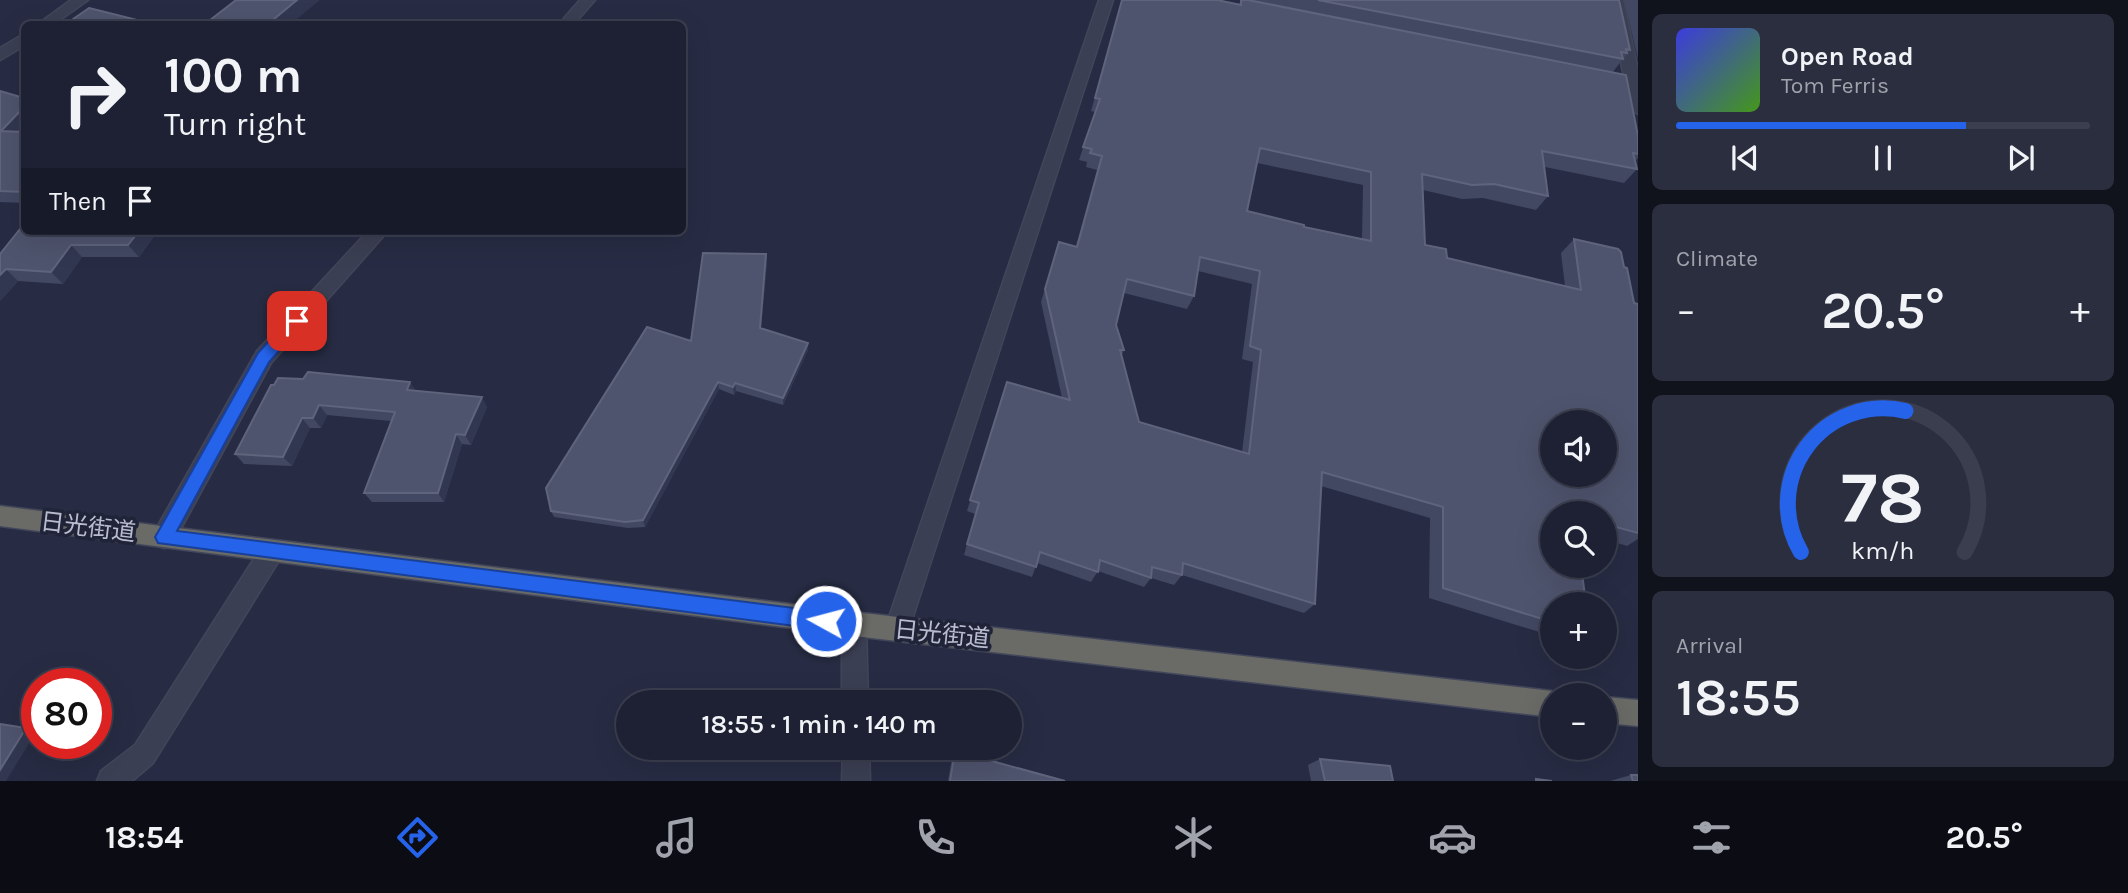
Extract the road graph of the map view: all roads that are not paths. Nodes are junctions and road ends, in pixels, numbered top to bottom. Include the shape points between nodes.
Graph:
1 (81, 0) edge
2 (588, 0) edge
3 (1106, 0) edge
4 (1616, 0) edge
5 (50, 21) edge
6 (569, 21) edge
7 (21, 40) edge
8 (0, 55) edge
9 (1591, 76) edge
10 (1635, 85) edge
11 (1638, 109) edge
12 (375, 235) edge
13 (0, 516) edge
14 (164, 537) junction
15 (272, 551) junction
16 (854, 624) junction
17 (897, 629) junction
18 (855, 690) edge
19 (1540, 703) edge
20 (1617, 711) edge
21 (1638, 713) edge
22 (856, 760) edge
23 (111, 781) edge
24 (856, 781) edge

1 - 5 street
2 - 6 street
3 - 17 street
4 - 10 street
7 - 8 street
9 - 10 street
10 - 11 street
12 - 14 street via 264,357
13 - 14 highway, 日光街道
14 - 15 highway, 日光街道
15 - 16 highway, 日光街道
15 - 23 street via 144,754
16 - 17 highway, 日光街道
16 - 18 street
17 - 19 highway, 日光街道
20 - 21 highway
22 - 24 street

